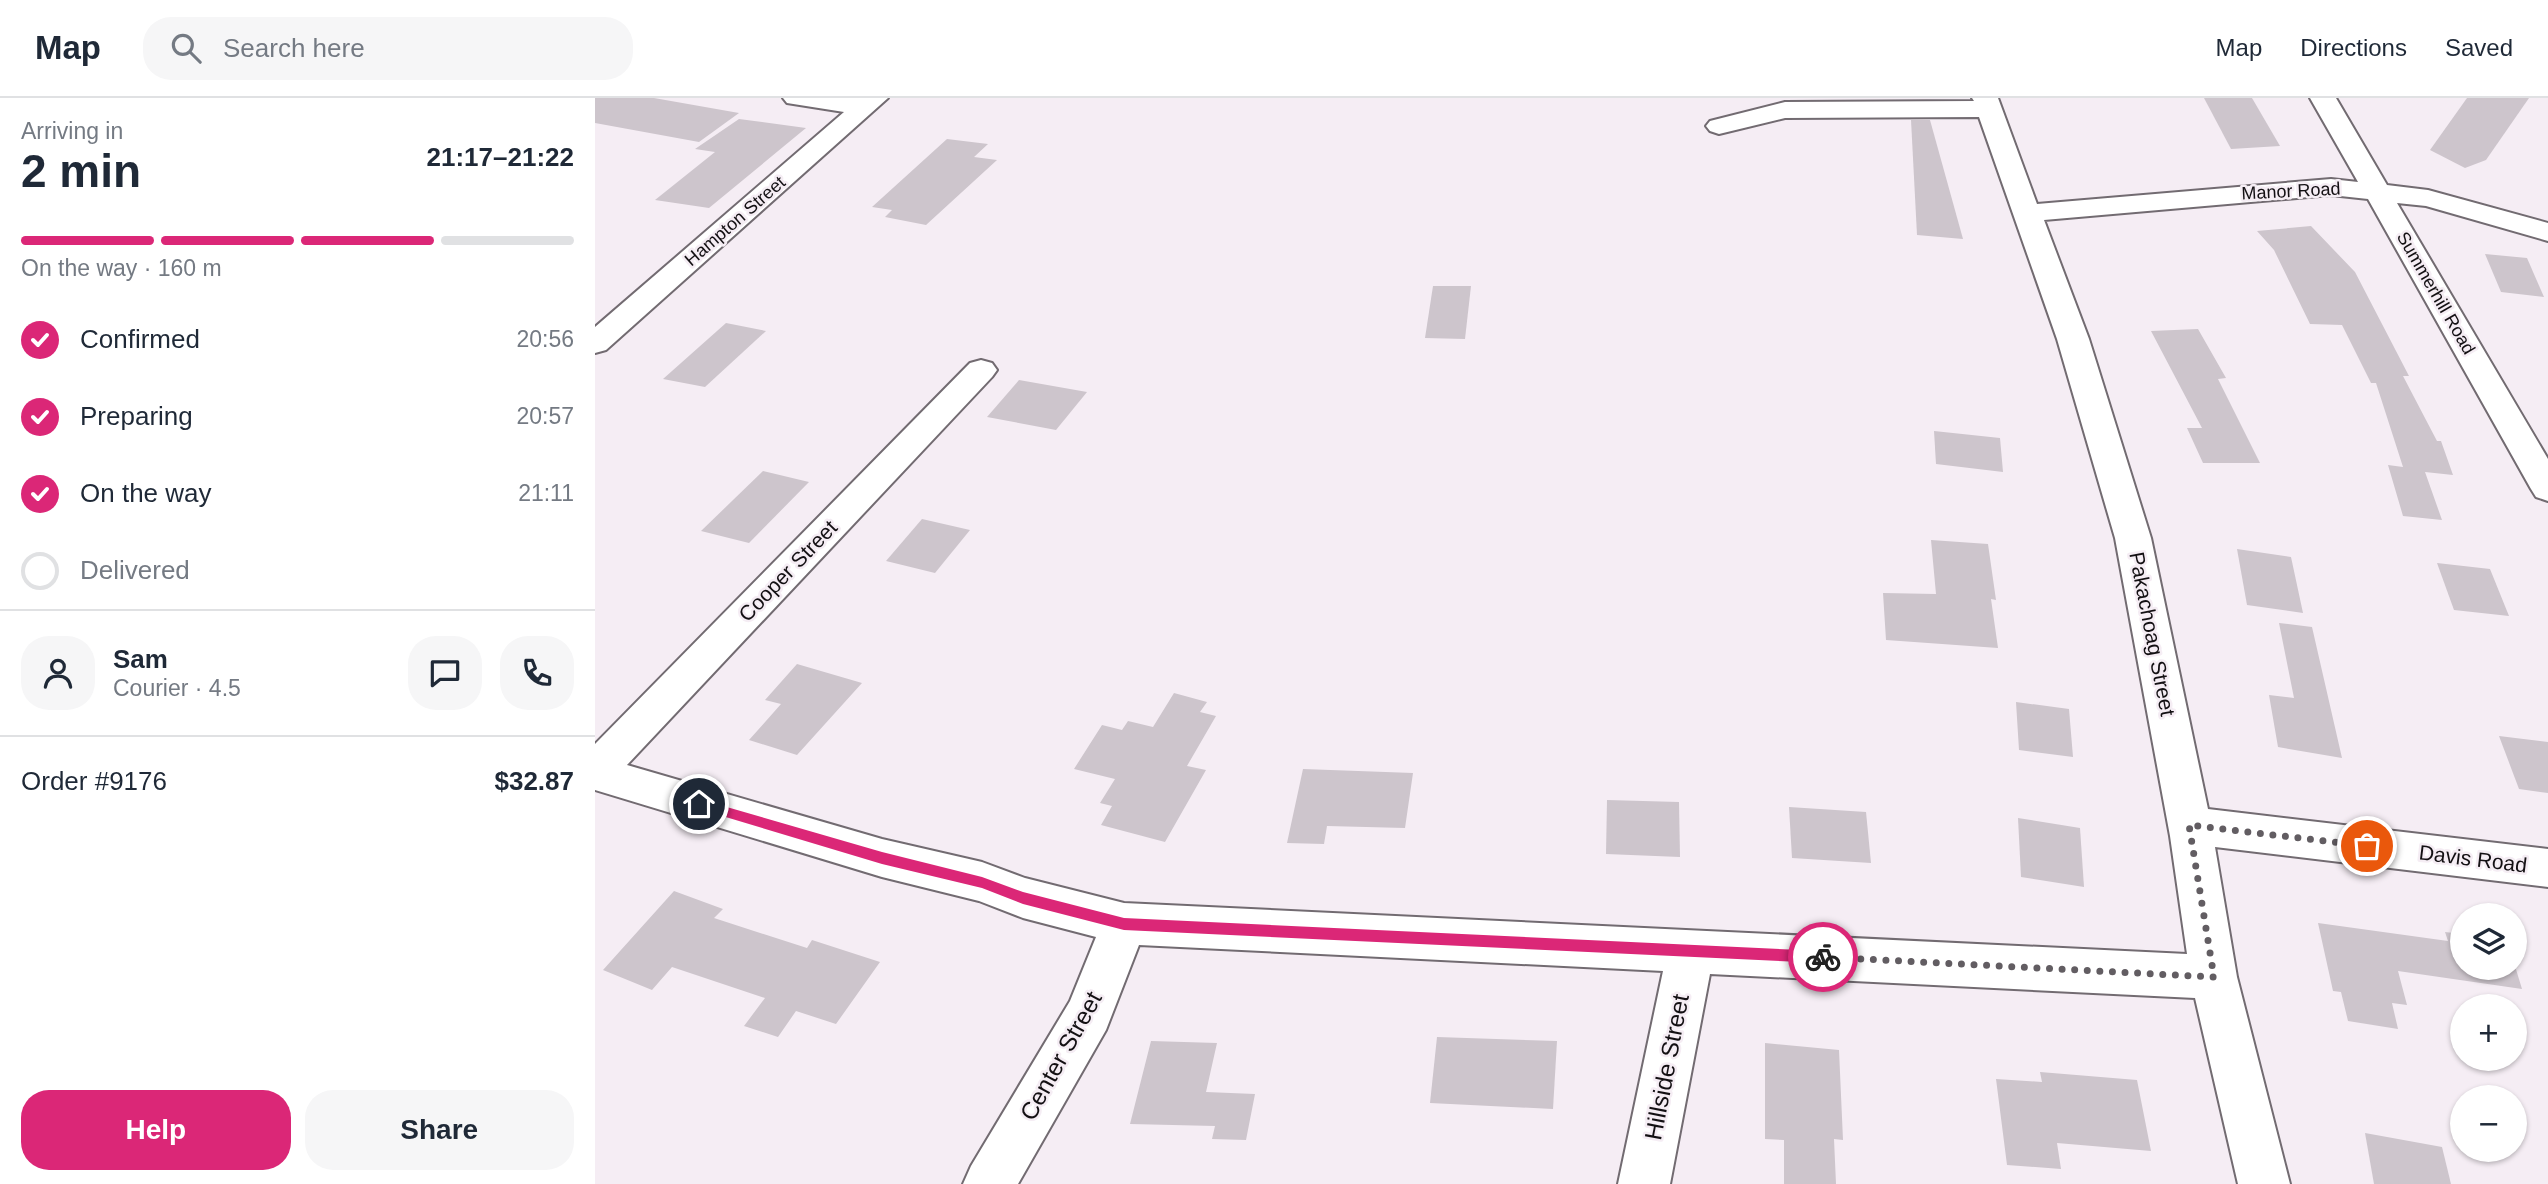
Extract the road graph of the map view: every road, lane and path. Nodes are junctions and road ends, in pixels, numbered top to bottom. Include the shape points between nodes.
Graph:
1 (796, 98) edge
2 (2323, 98) edge
3 (869, 103) edge
4 (1987, 104) edge
5 (1720, 126) dead end
6 (2376, 190) junction
7 (2029, 213) junction
8 (2548, 232) edge
9 (595, 343) edge
10 (981, 370) dead end
11 (2546, 480) edge
12 (595, 772) edge
13 (2189, 825) junction
14 (2548, 868) edge
15 (1124, 924) junction
16 (1691, 950) junction
17 (2214, 977) junction
18 (989, 1184) edge
19 (1644, 1184) edge
20 (2264, 1184) edge

1 - 3 street
2 - 6 street, Summerhill Road
3 - 9 street, Hampton Street
4 - 5 street via 1785,110
4 - 7 street, Pakachoag Street
6 - 7 street, Manor Road via 2331,187
6 - 8 street, Manor Road via 2428,198
6 - 11 street, Summerhill Road
7 - 13 street, Pakachoag Street via 2073,339 2133,538
10 - 12 street, Cooper Street
12 - 15 street
13 - 14 street, Davis Road
13 - 17 street, Pakachoag Street
15 - 16 street
15 - 18 street, Center Street via 1089,1014
16 - 17 street
16 - 19 street, Hillside Street
17 - 20 street, Pakachoag Street

